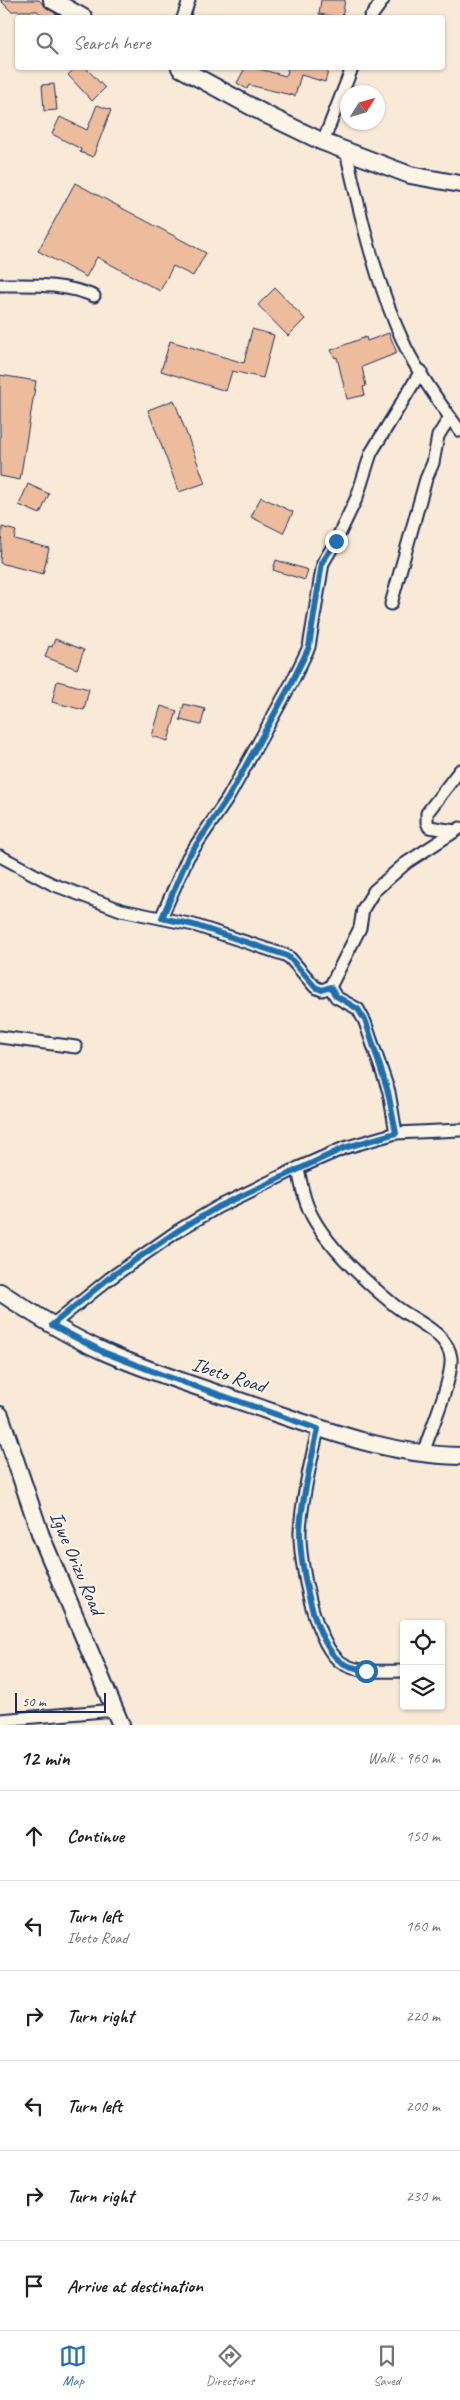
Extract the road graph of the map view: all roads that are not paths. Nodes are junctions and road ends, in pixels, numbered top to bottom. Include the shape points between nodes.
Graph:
1 (52, 0) edge
2 (190, 0) edge
3 (383, 0) edge
4 (79, 15) edge
5 (184, 15) edge
6 (372, 15) edge
7 (184, 70) edge
8 (351, 70) edge
9 (323, 142) junction
10 (346, 151) junction
11 (460, 184) edge
12 (0, 285) edge
13 (94, 296) dead end
14 (421, 371) junction
15 (450, 417) junction
16 (460, 431) edge
17 (391, 604) dead end
18 (460, 770) edge
19 (457, 829) edge
20 (0, 856) edge
21 (162, 918) junction
22 (330, 987) junction
23 (0, 1037) edge
24 (76, 1047) dead end
25 (460, 1130) edge
26 (396, 1133) junction
27 (298, 1168) junction
28 (0, 1292) edge
29 (52, 1325) junction
30 (0, 1417) edge
31 (318, 1429) junction
32 (422, 1453) junction
33 (460, 1456) edge
34 (400, 1671) edge
35 (118, 1718) edge
36 (0, 1720) edge

1 - 4 street
2 - 5 street
3 - 6 street
7 - 9 street
8 - 9 street
9 - 10 street
10 - 11 street via 410,175
10 - 14 street via 368,244 387,304 407,349
12 - 13 street via 65,286
14 - 15 street
14 - 21 street via 371,453 357,497 322,563 309,647 228,798 188,857
15 - 16 street
15 - 17 street via 438,436
18 - 19 street via 427,814 426,822 430,827
19 - 22 street via 406,863 374,891 363,909 360,928
20 - 21 street via 52,884 121,910
21 - 22 street via 194,925 285,955 315,987 322,990
22 - 26 street via 336,996 358,1009 366,1022 388,1092
23 - 24 street
25 - 26 street
26 - 27 street via 344,1148
27 - 29 street via 179,1230 109,1278
27 - 32 street via 312,1215 330,1243 395,1306 427,1327 449,1350 452,1359 448,1379
28 - 29 street, Ibeto Road
29 - 31 street, Ibeto Road via 103,1352
30 - 35 street, Igwe Orizu Road via 41,1536
31 - 32 street, Ibeto Road
31 - 34 street via 300,1531 310,1602 320,1634 342,1663 366,1671
32 - 33 street, Ibeto Road
35 - 36 street

